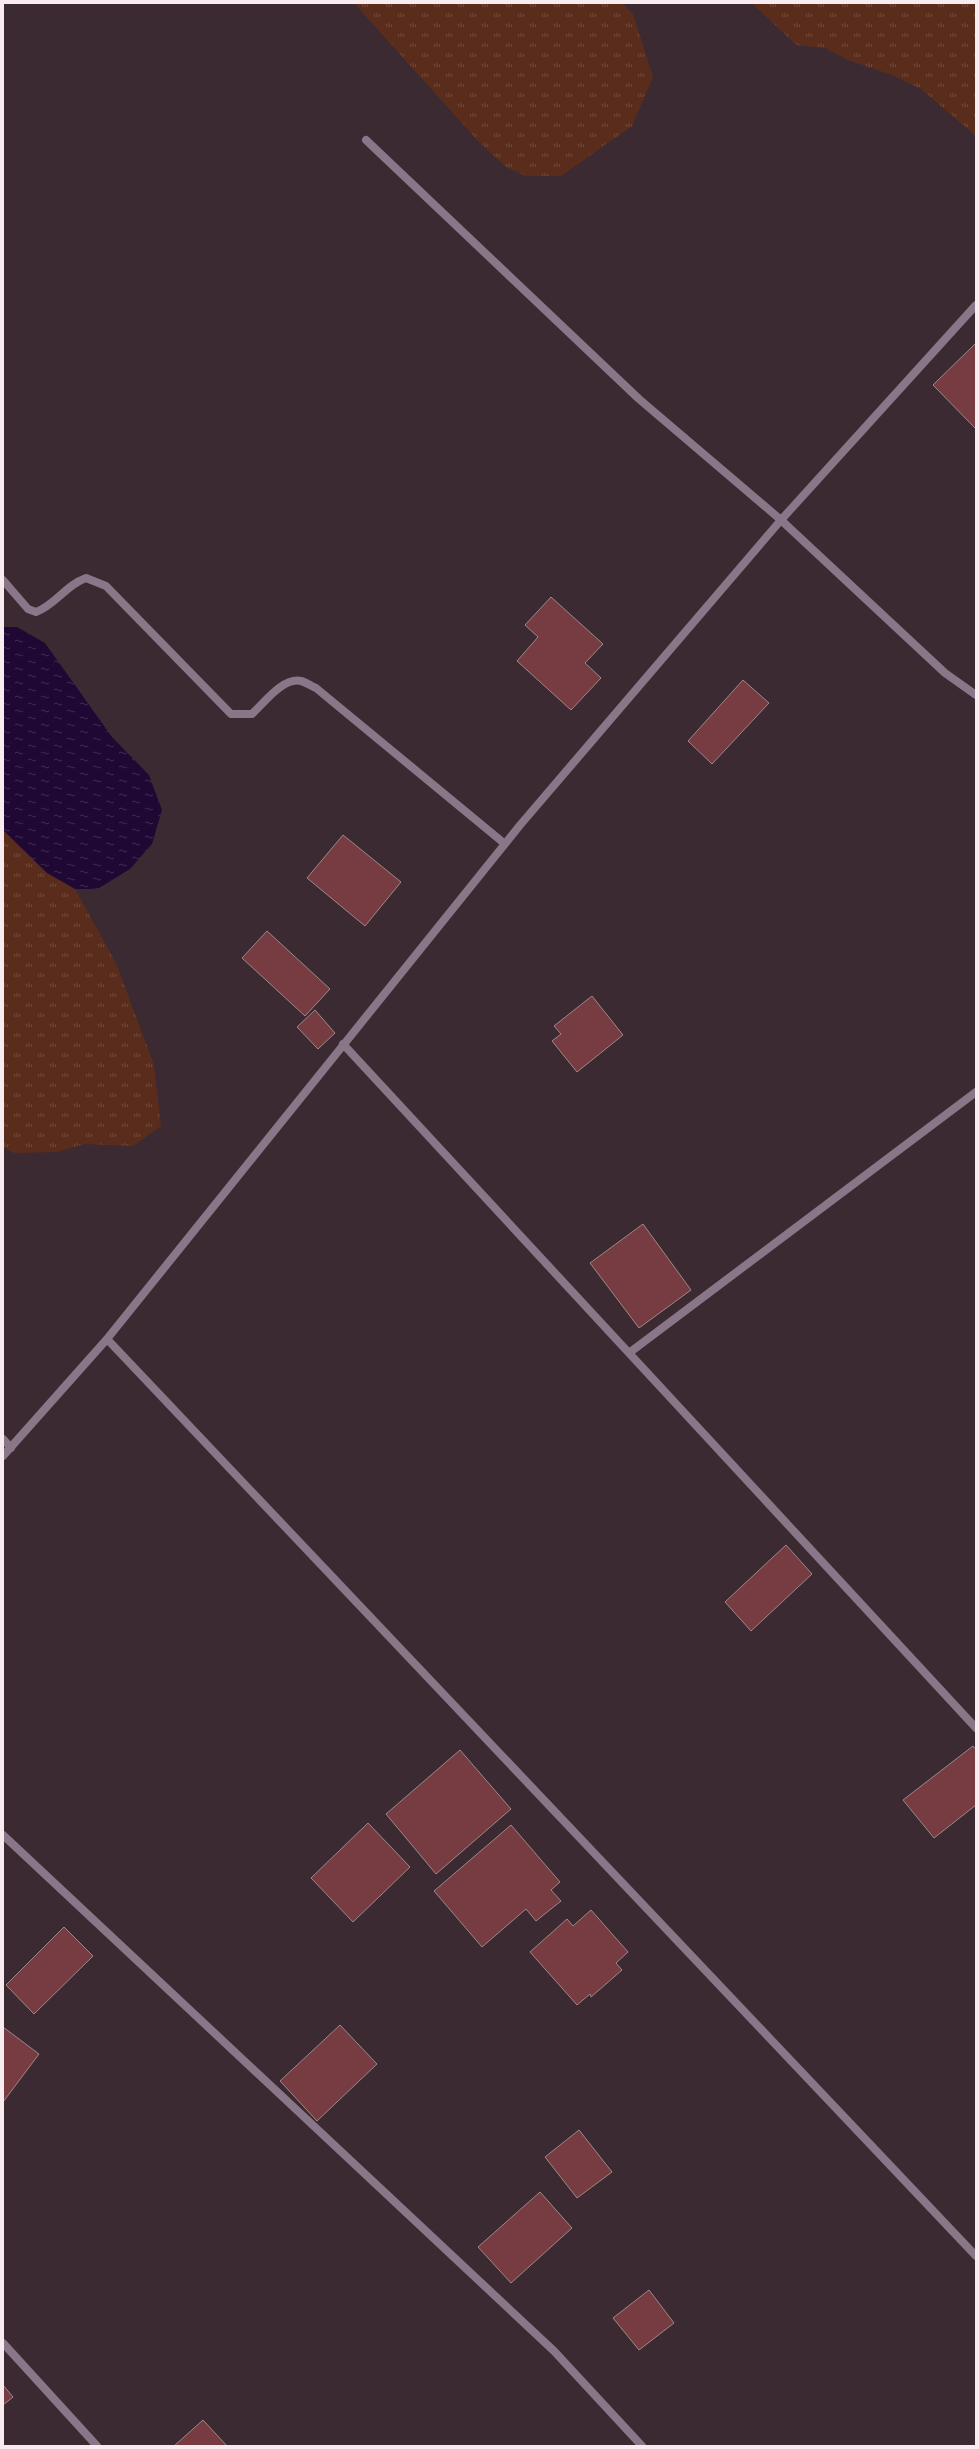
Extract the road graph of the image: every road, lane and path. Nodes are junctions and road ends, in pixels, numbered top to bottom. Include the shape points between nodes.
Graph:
1 (366, 140) dead end
2 (976, 305) edge
3 (781, 520) junction
4 (3, 580) edge
5 (976, 695) edge
6 (505, 844) junction
7 (344, 1044) junction
8 (976, 1092) edge
9 (107, 1339) junction
10 (629, 1353) junction
11 (3, 1439) edge
12 (11, 1448) junction
13 (3, 1456) edge
14 (973, 1718) edge
15 (976, 1728) edge
16 (3, 1835) edge
17 (976, 2256) edge
18 (3, 2343) edge
19 (97, 2446) edge
20 (642, 2446) edge

1 - 3 street via 639,399
2 - 3 street
3 - 5 street via 945,673
3 - 6 street
4 - 6 street via 28,609 36,612 52,602 74,582 86,578 102,584 231,714 252,714 292,681 301,681 316,688
6 - 7 street
7 - 9 street
7 - 10 street
8 - 10 street
9 - 12 street
9 - 17 street
10 - 14 street
11 - 12 street
12 - 13 street
14 - 15 street
16 - 20 street via 554,2351
18 - 19 street

